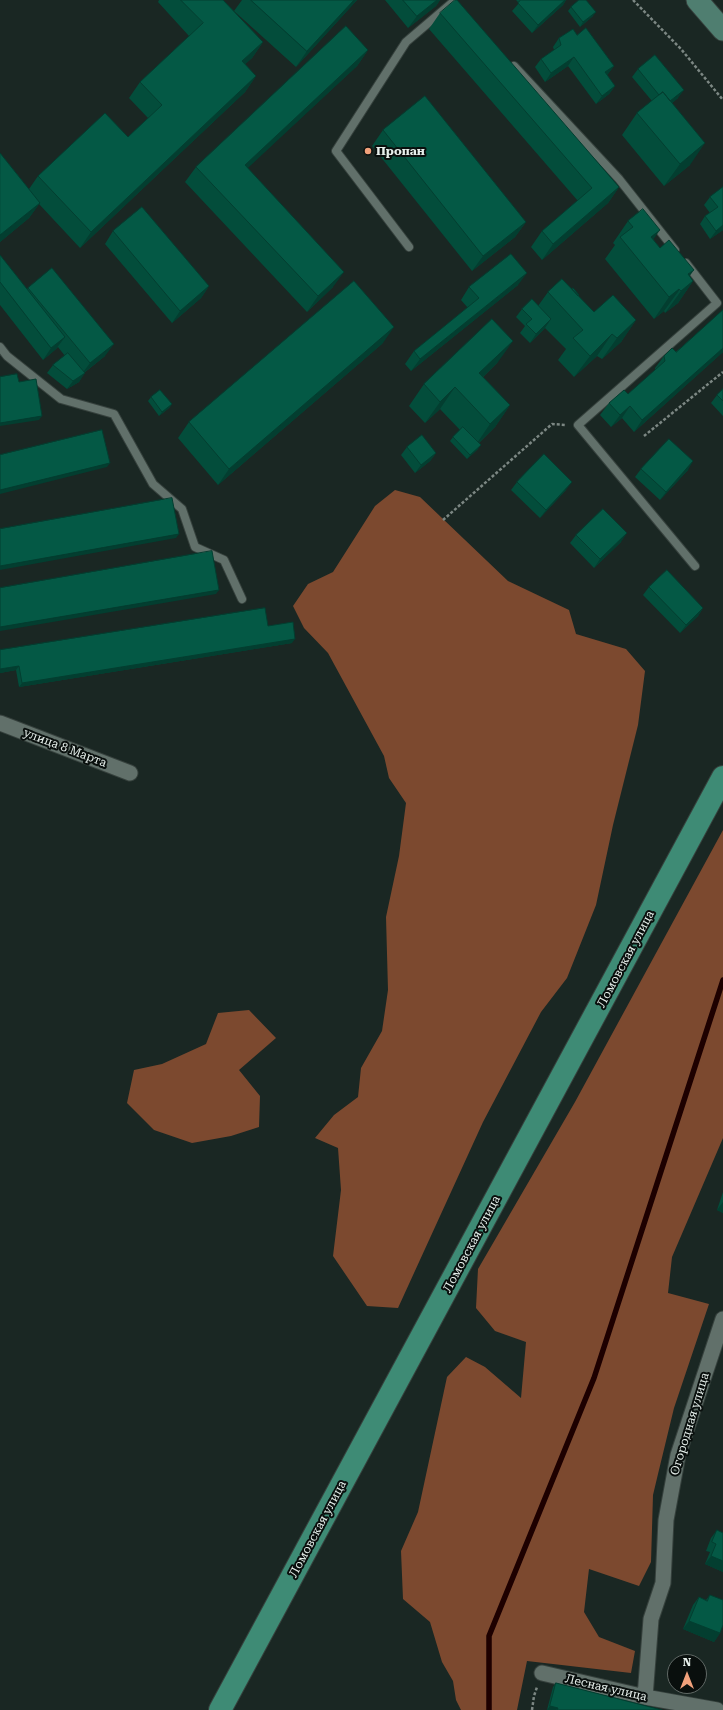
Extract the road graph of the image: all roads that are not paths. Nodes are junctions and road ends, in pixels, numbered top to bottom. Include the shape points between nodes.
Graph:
1 (697, 0) edge
2 (455, 3) edge
3 (723, 30) edge
4 (507, 59) edge
5 (409, 247) dead end
6 (0, 346) edge
7 (695, 566) dead end
8 (242, 599) dead end
9 (0, 723) edge
10 (130, 773) dead end
11 (723, 777) edge
12 (723, 1319) edge
13 (542, 1673) road end
14 (645, 1697) junction
15 (220, 1710) edge
16 (717, 1710) edge

1 - 3 main road
2 - 5 lane via 406,42 336,151
4 - 7 lane via 620,179 716,303 578,426
6 - 8 lane via 7,356 62,398 114,414 153,484 182,509 195,547 224,560
9 - 10 street, улица 8 Марта
11 - 15 main road, Ломовская улица
12 - 14 street, Огородная улица via 678,1455 666,1520 663,1583 651,1619
13 - 14 street, Лесная улица
14 - 16 street, Лесная улица

